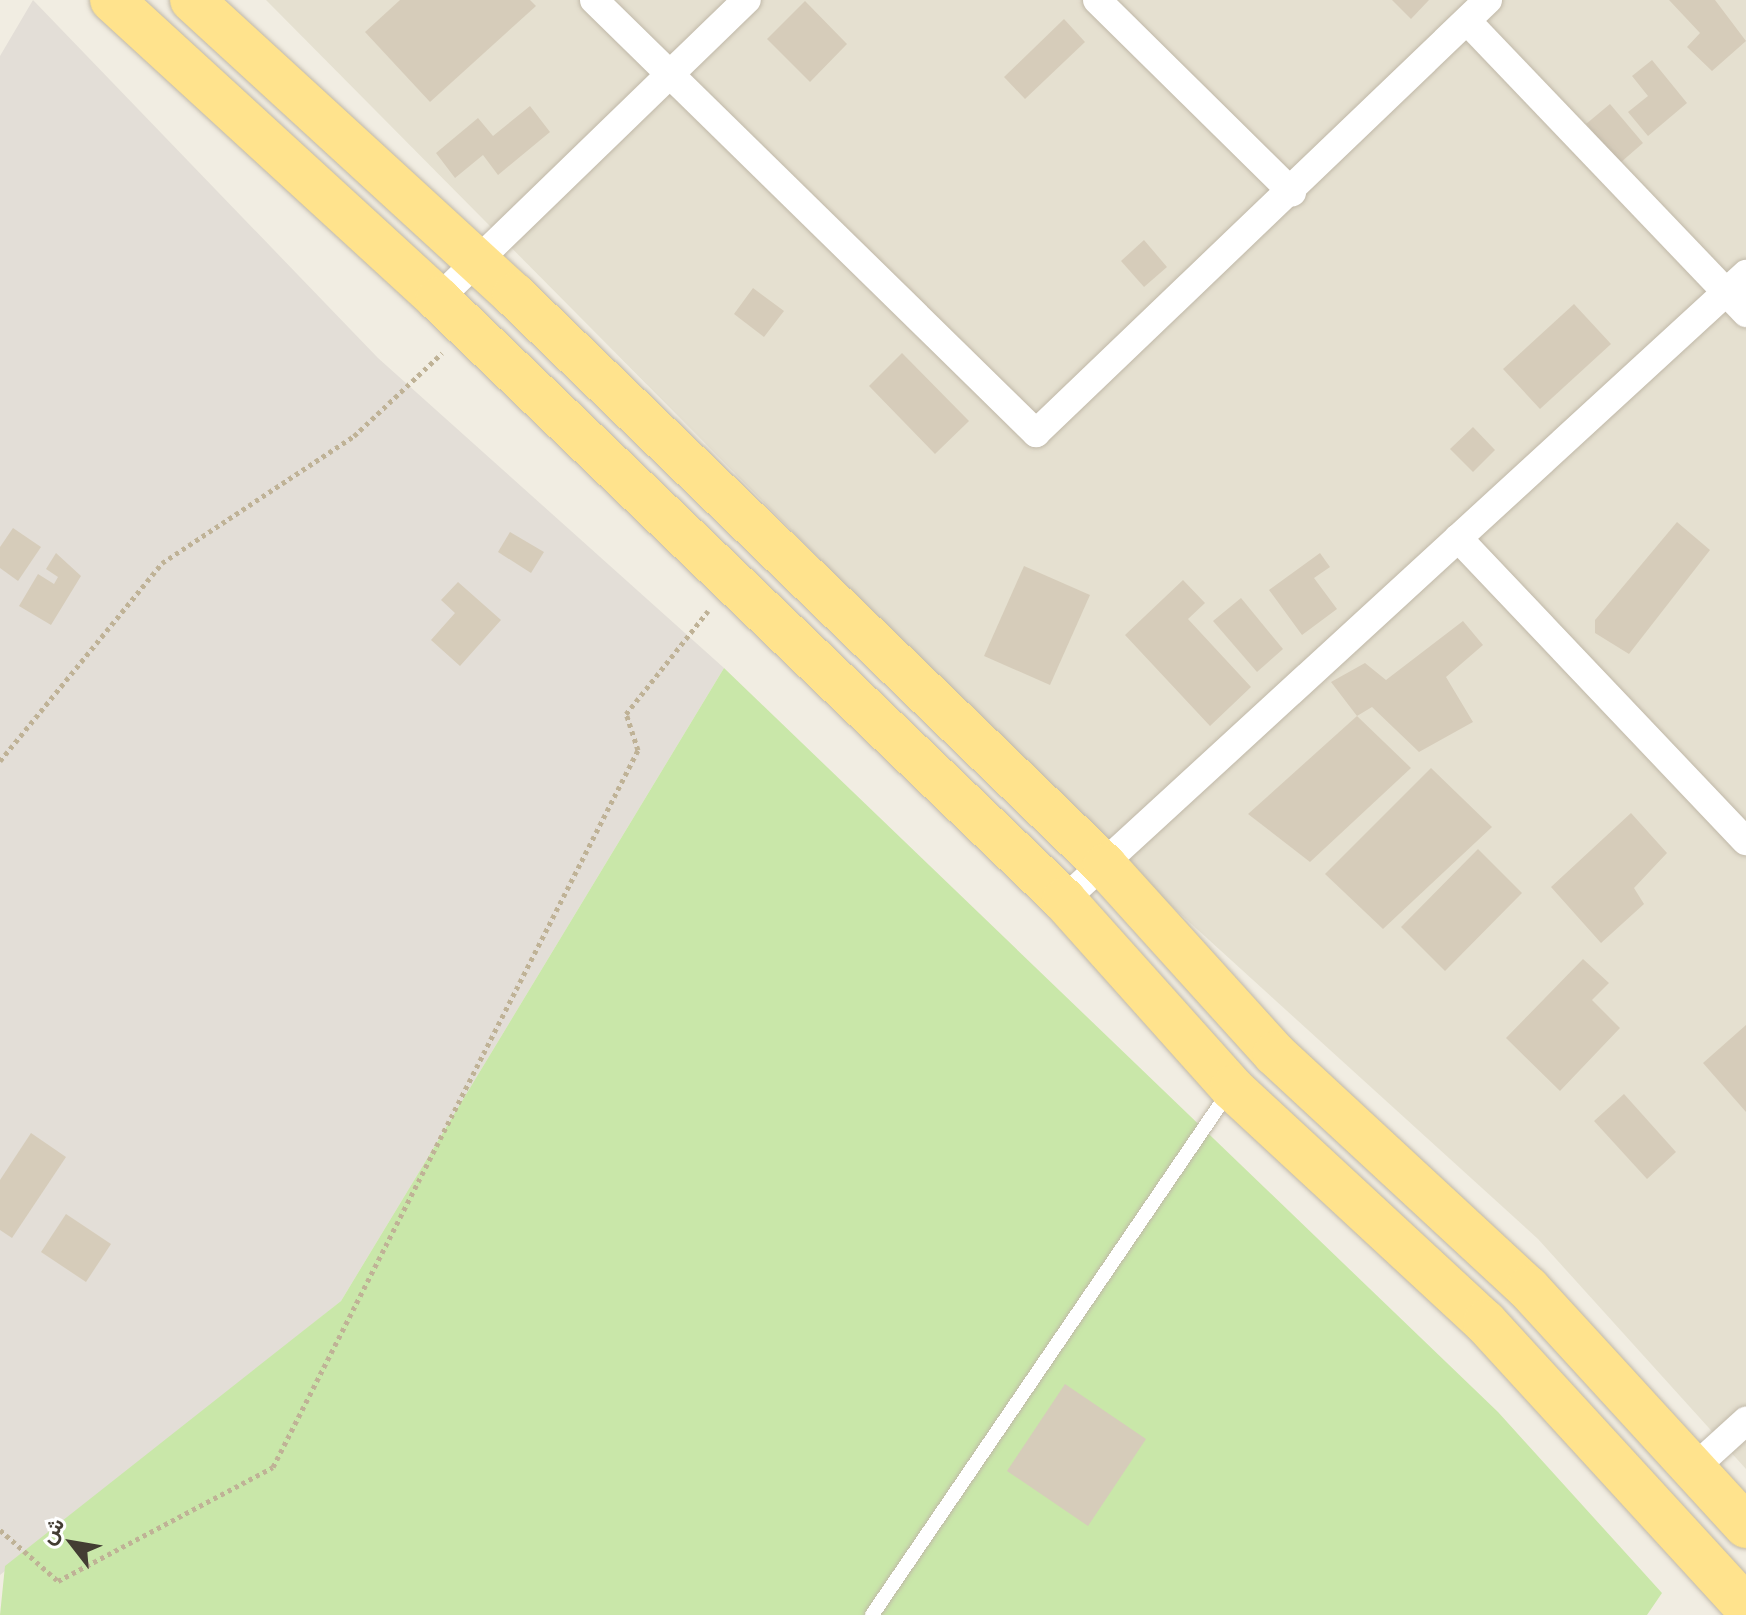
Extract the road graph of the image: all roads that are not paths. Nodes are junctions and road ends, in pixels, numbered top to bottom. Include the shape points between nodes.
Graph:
1 (112, 0) edge
2 (192, 0) edge
3 (594, 0) edge
4 (747, 0) edge
5 (1097, 0) edge
6 (1488, 0) edge
7 (1467, 21) junction
8 (670, 74) junction
9 (1292, 192) junction
10 (477, 261) junction
11 (1736, 283) edge
12 (1746, 313) edge
13 (453, 314) junction
14 (1458, 538) junction
15 (1746, 841) edge
16 (1105, 866) junction
17 (1064, 900) junction
18 (1232, 1088) junction
19 (1746, 1421) edge
20 (1693, 1469) junction
21 (1746, 1526) edge
22 (1746, 1607) edge
23 (872, 1615) edge

1 - 13 main road
2 - 10 main road
3 - 8 street
4 - 8 street
5 - 9 street
6 - 7 street
7 - 9 street
7 - 11 street
8 - 9 street via 1036,433
8 - 10 street
10 - 13 street
10 - 16 main road
11 - 12 street
11 - 14 street
13 - 17 main road
14 - 15 street
14 - 16 street
16 - 17 street
16 - 20 main road via 1275,1054 1528,1288
17 - 18 main road
18 - 22 main road via 1485,1322
18 - 23 lane
19 - 20 street
20 - 21 main road

